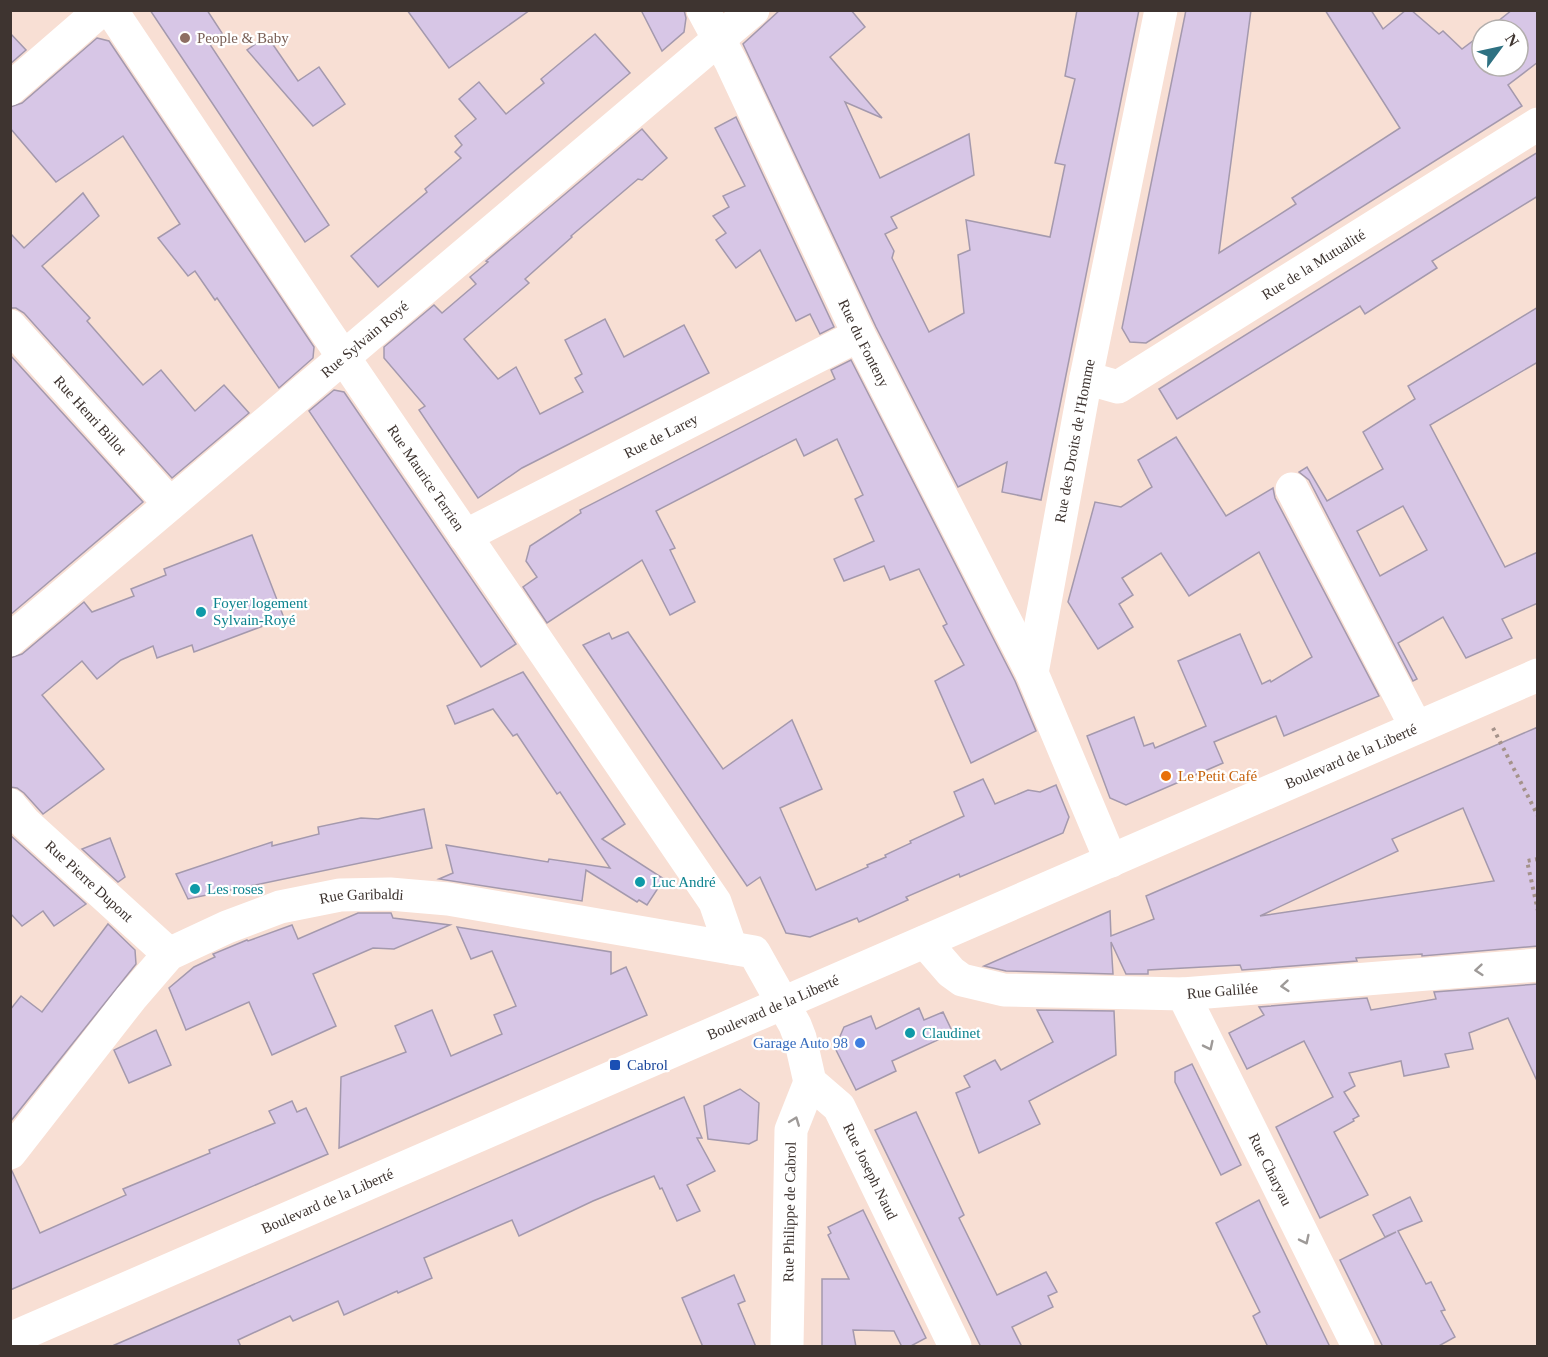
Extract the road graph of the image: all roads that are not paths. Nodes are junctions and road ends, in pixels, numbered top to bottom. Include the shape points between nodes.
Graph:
1 (101, 10) edge
2 (111, 10) edge
3 (753, 10) edge
4 (1161, 10) edge
5 (710, 25) edge
6 (10, 89) edge
7 (1538, 124) edge
8 (10, 326) edge
9 (859, 335) junction
10 (345, 357) junction
11 (1086, 378) junction
12 (1292, 489) dead end
13 (170, 504) junction
14 (465, 536) junction
15 (10, 640) edge
16 (1032, 673) junction
17 (1538, 675) edge
18 (1416, 727) junction
19 (10, 805) edge
20 (1111, 861) junction
21 (925, 942) junction
22 (731, 948) junction
23 (169, 954) junction
24 (1538, 965) edge
25 (1183, 994) junction
26 (785, 1004) junction
27 (810, 1082) junction
28 (10, 1154) edge
29 (10, 1339) edge
30 (787, 1347) edge
31 (955, 1347) edge
32 (1358, 1347) edge

1 - 6 street
2 - 10 street, Rue Maurice Terrien
3 - 5 street, Rue Sylvain Royé
4 - 11 street, Rue des Droits de l'Homme
5 - 9 street, Rue du Fonteny
5 - 10 street, Rue Sylvain Royé
7 - 11 street, Rue de la Mutualité via 1118,387
8 - 13 street, Rue Henri Billot
9 - 14 street, Rue de Larey
9 - 16 street, Rue du Fonteny
10 - 13 street, Rue Sylvain Royé
10 - 14 street, Rue Maurice Terrien
11 - 16 street, Rue des Droits de l'Homme
12 - 18 street
13 - 15 street, Rue Sylvain Royé
14 - 22 street, Rue Maurice Terrien via 716,902
16 - 20 street
17 - 18 street, Boulevard de la Liberté
18 - 20 street, Boulevard de la Liberté
19 - 23 street, Rue Pierre Dupont
20 - 21 street, Boulevard de la Liberté
21 - 25 street, Rue Galilée via 962,980 1004,990
21 - 26 street, Boulevard de la Liberté
22 - 23 street, Rue Garibaldi via 448,899 390,894 340,895 280,907
22 - 26 street, Rue Garibaldi via 754,952
23 - 28 street, Rue Garibaldi
24 -> 25 street, Rue Galilée
25 -> 32 street, Rue Charyau
26 - 27 street via 800,1038
26 - 29 street, Boulevard de la Liberté
30 -> 27 street, Rue Philippe de Cabrol via 791,1130
27 - 31 street, Rue Joseph Naud via 839,1107

